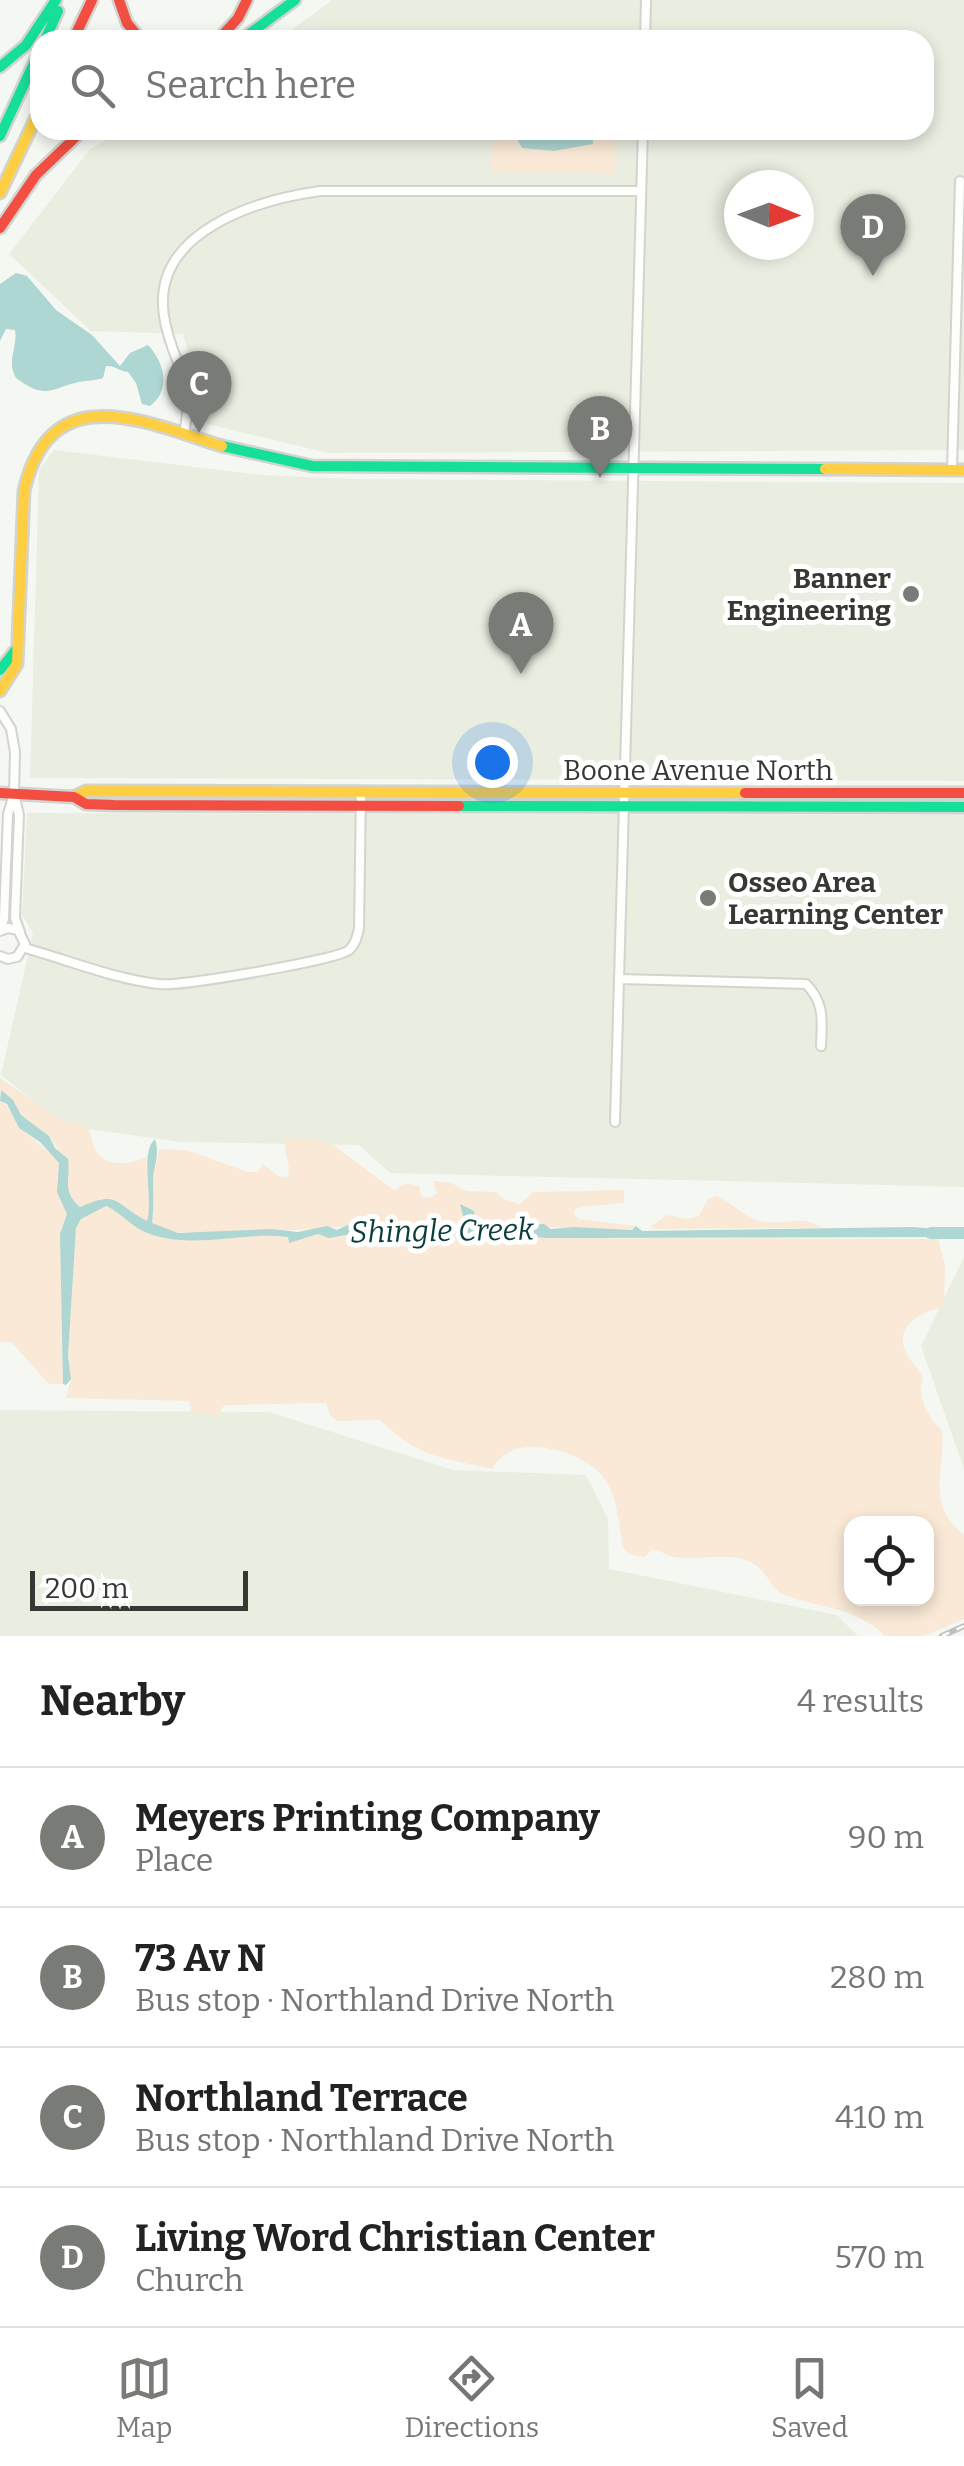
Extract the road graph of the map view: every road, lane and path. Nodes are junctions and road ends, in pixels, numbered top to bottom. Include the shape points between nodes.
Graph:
1 (60, 0) edge
2 (92, 0) edge
3 (119, 0) edge
4 (246, 0) edge
5 (295, 0) edge
6 (646, 0) edge
7 (38, 30) edge
8 (48, 30) edge
9 (78, 30) edge
10 (132, 30) edge
11 (227, 30) edge
12 (255, 30) edge
13 (645, 30) edge
14 (30, 41) edge
15 (0, 67) edge
16 (30, 72) edge
17 (30, 130) edge
18 (0, 136) edge
19 (73, 140) edge
20 (642, 140) edge
21 (960, 181) dead end
22 (641, 192) junction
23 (0, 193) edge
24 (0, 228) edge
25 (184, 434) junction
26 (634, 469) junction
27 (958, 470) edge
28 (15, 651) junction
29 (0, 670) edge
30 (0, 691) edge
31 (0, 711) edge
32 (361, 792) junction
33 (625, 792) junction
34 (0, 793) edge
35 (964, 793) edge
36 (14, 794) junction
37 (74, 797) junction
38 (361, 806) junction
39 (624, 806) junction
40 (964, 807) edge
41 (0, 930) edge
42 (20, 932) junction
43 (24, 948) junction
44 (0, 956) edge
45 (620, 979) junction
46 (821, 1046) dead end
47 (616, 1122) dead end

1 - 7 main road
1 - 8 main road
2 - 9 main road
3 - 10 main road
4 - 11 main road
5 - 12 main road
6 - 13 street
14 - 15 main road
16 - 18 main road
17 - 23 main road
19 - 24 main road via 36,175
20 - 22 street
21 - 27 street
22 - 25 street via 320,191 220,221 182,251 164,294 168,335 189,392
22 - 26 street
25 - 26 main road via 312,466
25 - 28 main road via 93,414 58,428 36,452 24,491
26 - 27 main road
26 - 33 street
28 - 29 main road
28 - 30 main road via 17,664
31 - 36 street via 14,736
32 - 33 main road, Boone Avenue North
32 - 37 main road, Boone Avenue North via 86,791
32 - 38 street
33 - 35 main road, Boone Avenue North
33 - 39 street
34 - 36 main road, Boone Avenue North
36 - 37 main road, Boone Avenue North
36 - 41 street
36 - 42 street
37 - 38 main road, Boone Avenue North via 86,804
38 - 39 main road, Boone Avenue North
38 - 43 street via 359,929 340,954 160,985
39 - 40 main road, Boone Avenue North
39 - 45 street
41 - 42 street
42 - 43 street
43 - 44 street via 15,958
45 - 46 street via 806,984 822,1008
45 - 47 street

